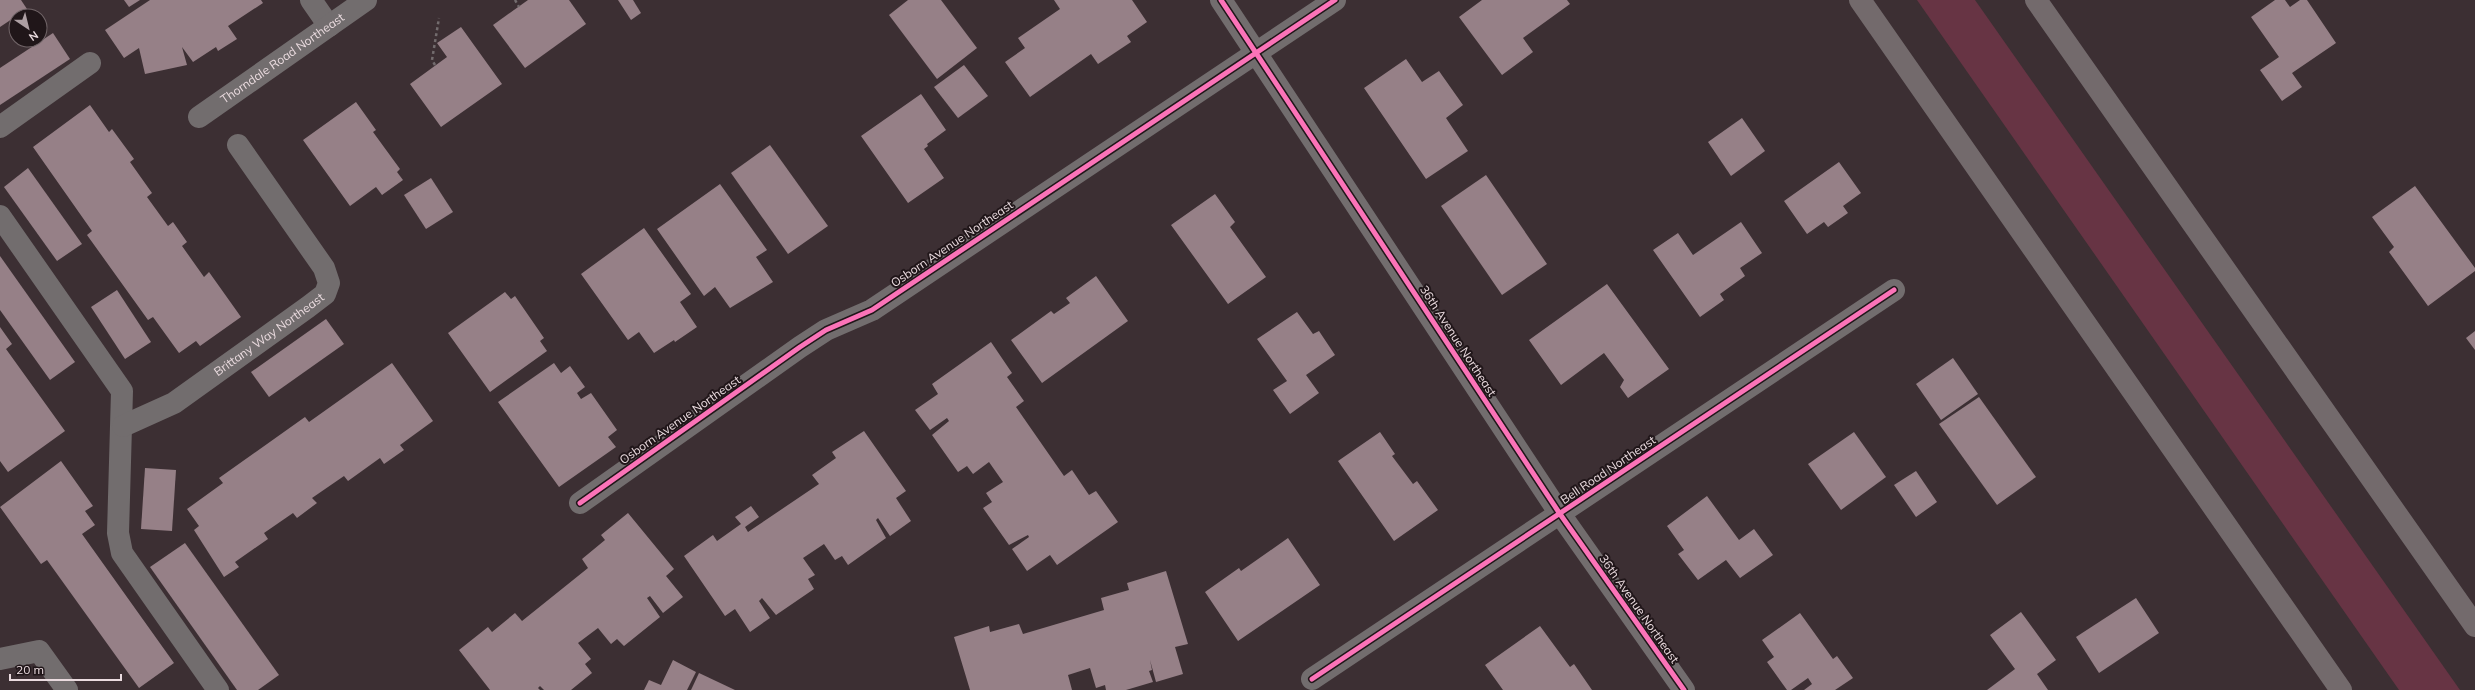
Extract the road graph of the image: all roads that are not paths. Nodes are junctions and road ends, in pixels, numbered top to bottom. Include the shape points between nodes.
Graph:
1 (311, 0) edge
2 (366, 0) edge
3 (1221, 0) edge
4 (1335, 0) edge
5 (1860, 0) edge
6 (2036, 0) edge
7 (329, 26) junction
8 (1256, 53) junction
9 (90, 63) dead end
10 (199, 117) dead end
11 (0, 127) edge
12 (238, 145) dead end
13 (0, 216) edge
14 (1894, 290) dead end
15 (123, 426) junction
16 (580, 503) dead end
17 (1560, 514) junction
18 (2475, 626) edge
19 (0, 659) edge
20 (1312, 679) dead end
21 (67, 690) edge
22 (218, 690) edge
23 (1684, 690) edge
24 (2341, 690) edge

1 - 7 street
2 - 7 street, Thorndale Road Northeast
3 - 8 street, 36th Avenue Northeast
4 - 8 street, Osborn Avenue Northeast
5 - 24 highway
6 - 18 highway
7 - 10 street, Thorndale Road Northeast
8 - 16 street, Osborn Avenue Northeast via 872,310 826,330 800,347
8 - 17 street, 36th Avenue Northeast
9 - 11 street
12 - 15 street, Brittany Way Northeast via 324,268 329,283 325,294 174,403
13 - 15 street via 114,377 122,391
14 - 17 street, Bell Road Northeast
15 - 22 street via 118,532 122,553
17 - 20 street, Bell Road Northeast
17 - 23 street, 36th Avenue Northeast
19 - 21 street via 40,651

